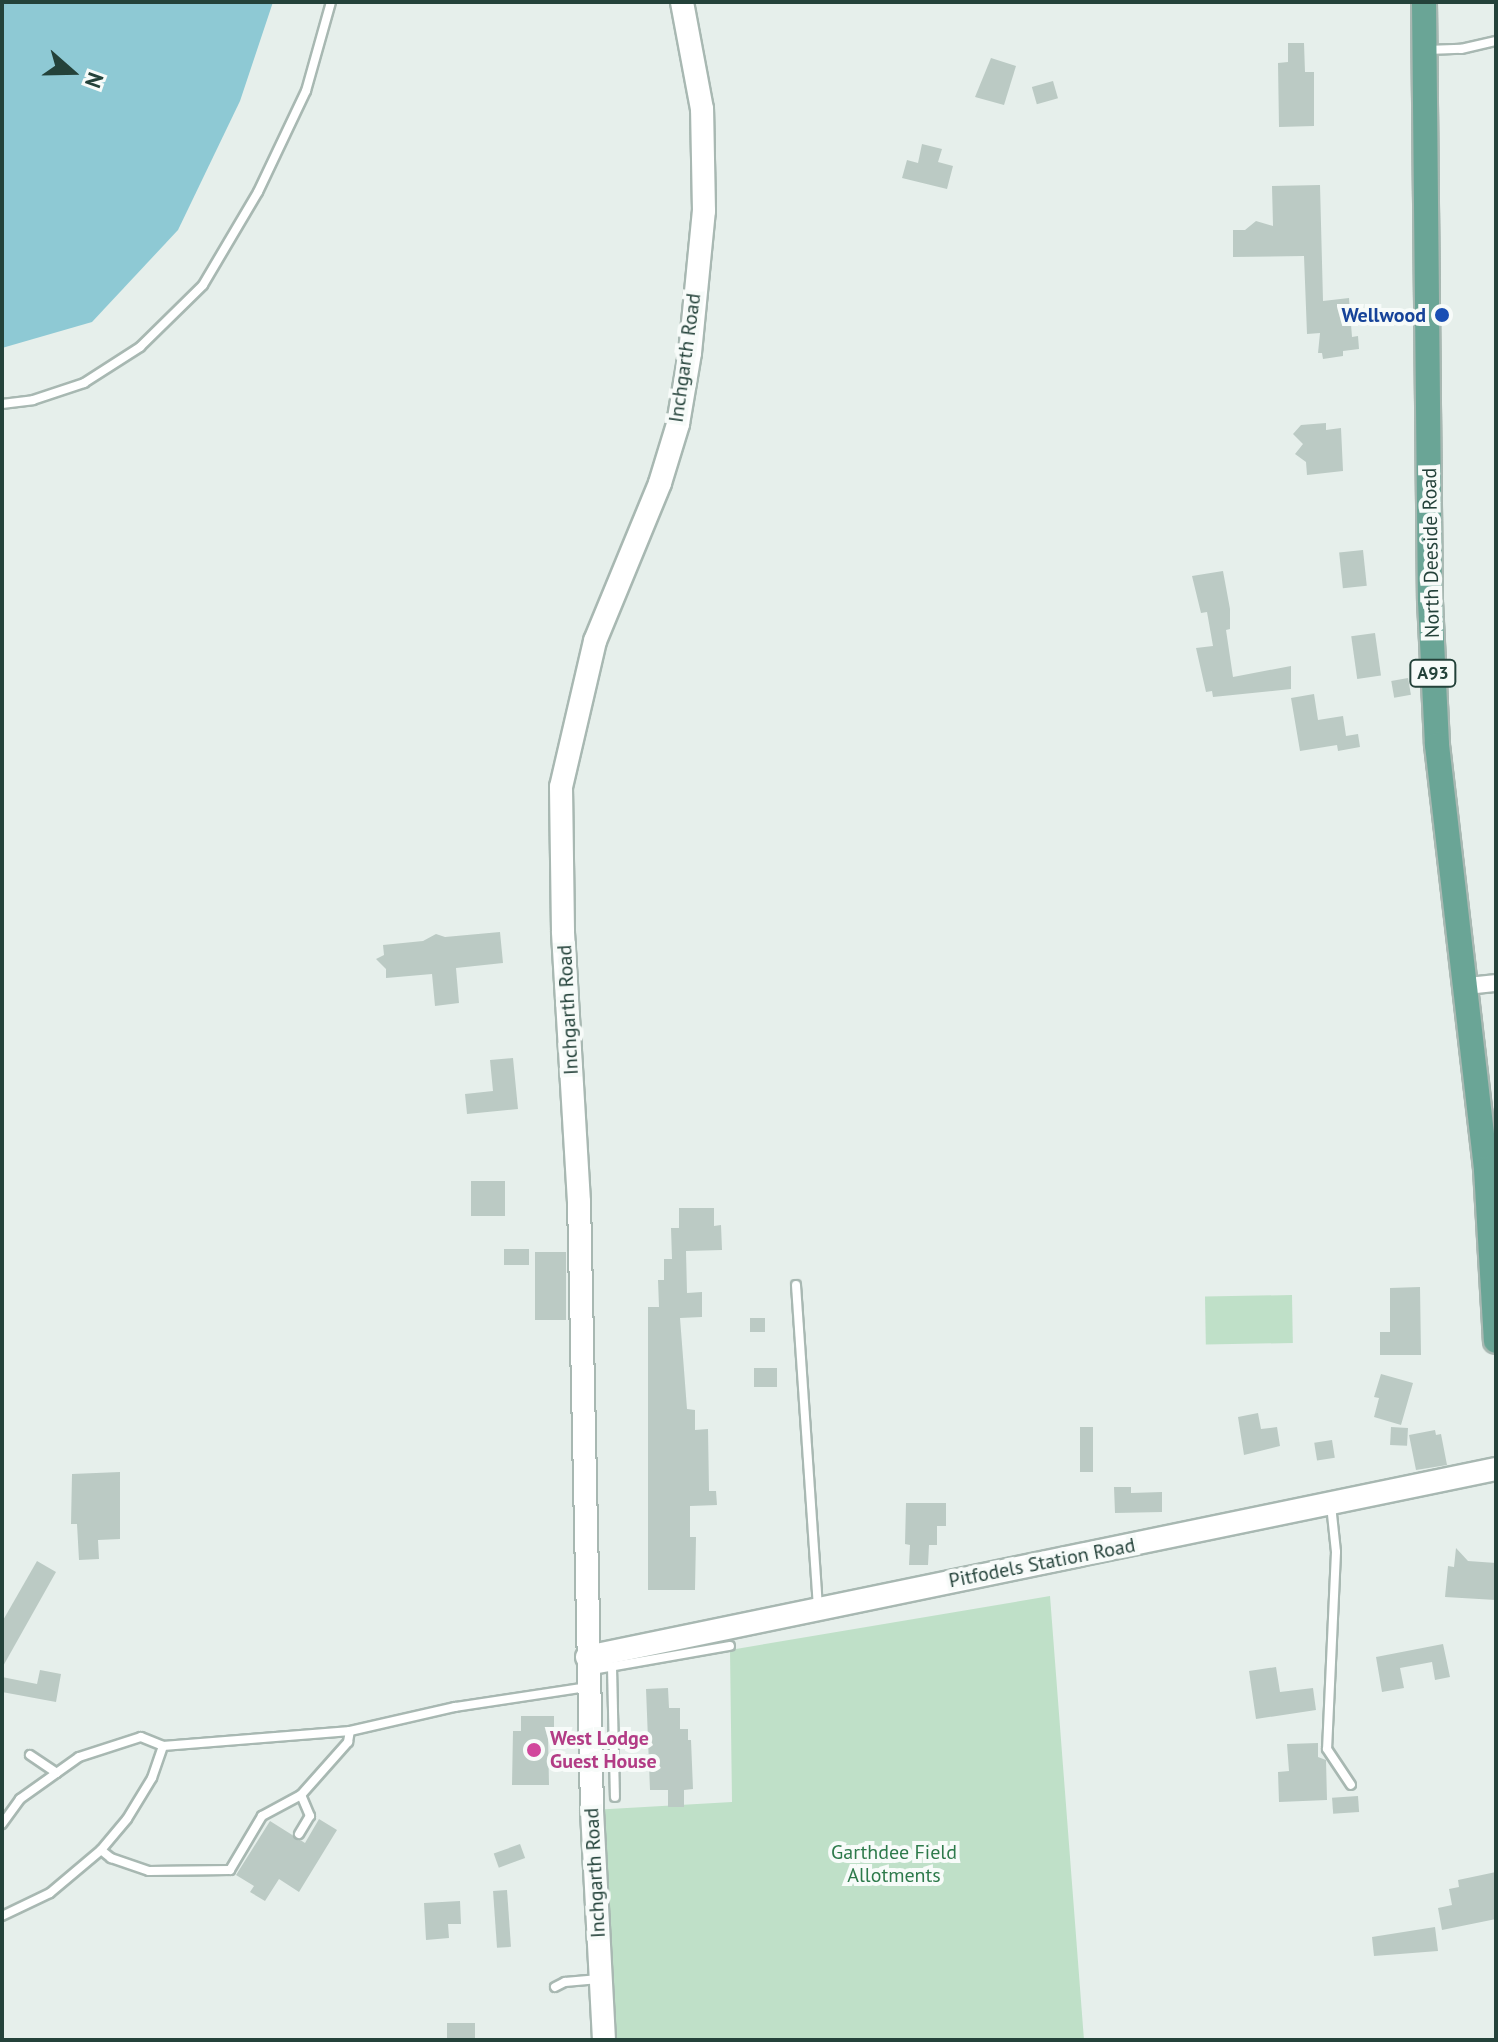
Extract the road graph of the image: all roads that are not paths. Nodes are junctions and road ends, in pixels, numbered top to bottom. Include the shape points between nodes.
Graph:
1 (331, 2) edge
2 (682, 2) edge
3 (1424, 2) edge
4 (1496, 41) edge
5 (1426, 50) junction
6 (2, 404) edge
7 (1496, 983) edge
8 (1467, 986) junction
9 (796, 1285) dead end
10 (1496, 1341) edge
11 (1496, 1469) edge
12 (1331, 1504) junction
13 (818, 1608) junction
14 (730, 1646) dead end
15 (612, 1667) junction
16 (588, 1672) junction
17 (350, 1731) junction
18 (163, 1746) junction
19 (30, 1755) dead end
20 (57, 1773) junction
21 (1351, 1785) dead end
22 (301, 1795) junction
23 (615, 1797) dead end
24 (2, 1824) edge
25 (299, 1834) dead end
26 (101, 1850) junction
27 (2, 1916) edge
28 (600, 1979) junction
29 (555, 1987) dead end
30 (604, 2040) edge

1 - 6 lane via 306,91 258,192 203,285 140,347 84,383
2 - 16 street, Inchgarth Road via 702,124 704,211 690,353 678,424 660,483 595,641 561,787 563,931 579,1202
3 - 5 main road, North Deeside Road / A93
4 - 5 lane
5 - 8 main road, North Deeside Road / A93 via 1430,601 1437,745
7 - 8 street
8 - 10 main road, North Deeside Road / A93 via 1486,1169
9 - 13 lane
11 - 12 street, Pitfodels Station Road
12 - 13 street, Pitfodels Station Road
12 - 21 lane via 1336,1552 1327,1749
13 - 16 street, Pitfodels Station Road
14 - 15 lane
15 - 16 lane
15 - 23 lane
16 - 17 lane
16 - 28 street, Inchgarth Road
17 - 18 lane
17 - 22 lane via 348,1742
18 - 20 lane via 141,1737 79,1757
18 - 26 lane via 152,1778
19 - 20 lane
20 - 24 lane via 20,1799
22 - 25 lane via 310,1816
22 - 26 lane via 262,1816 230,1870 149,1871
26 - 27 lane via 50,1893
28 - 29 lane
28 - 30 street, Inchgarth Road

